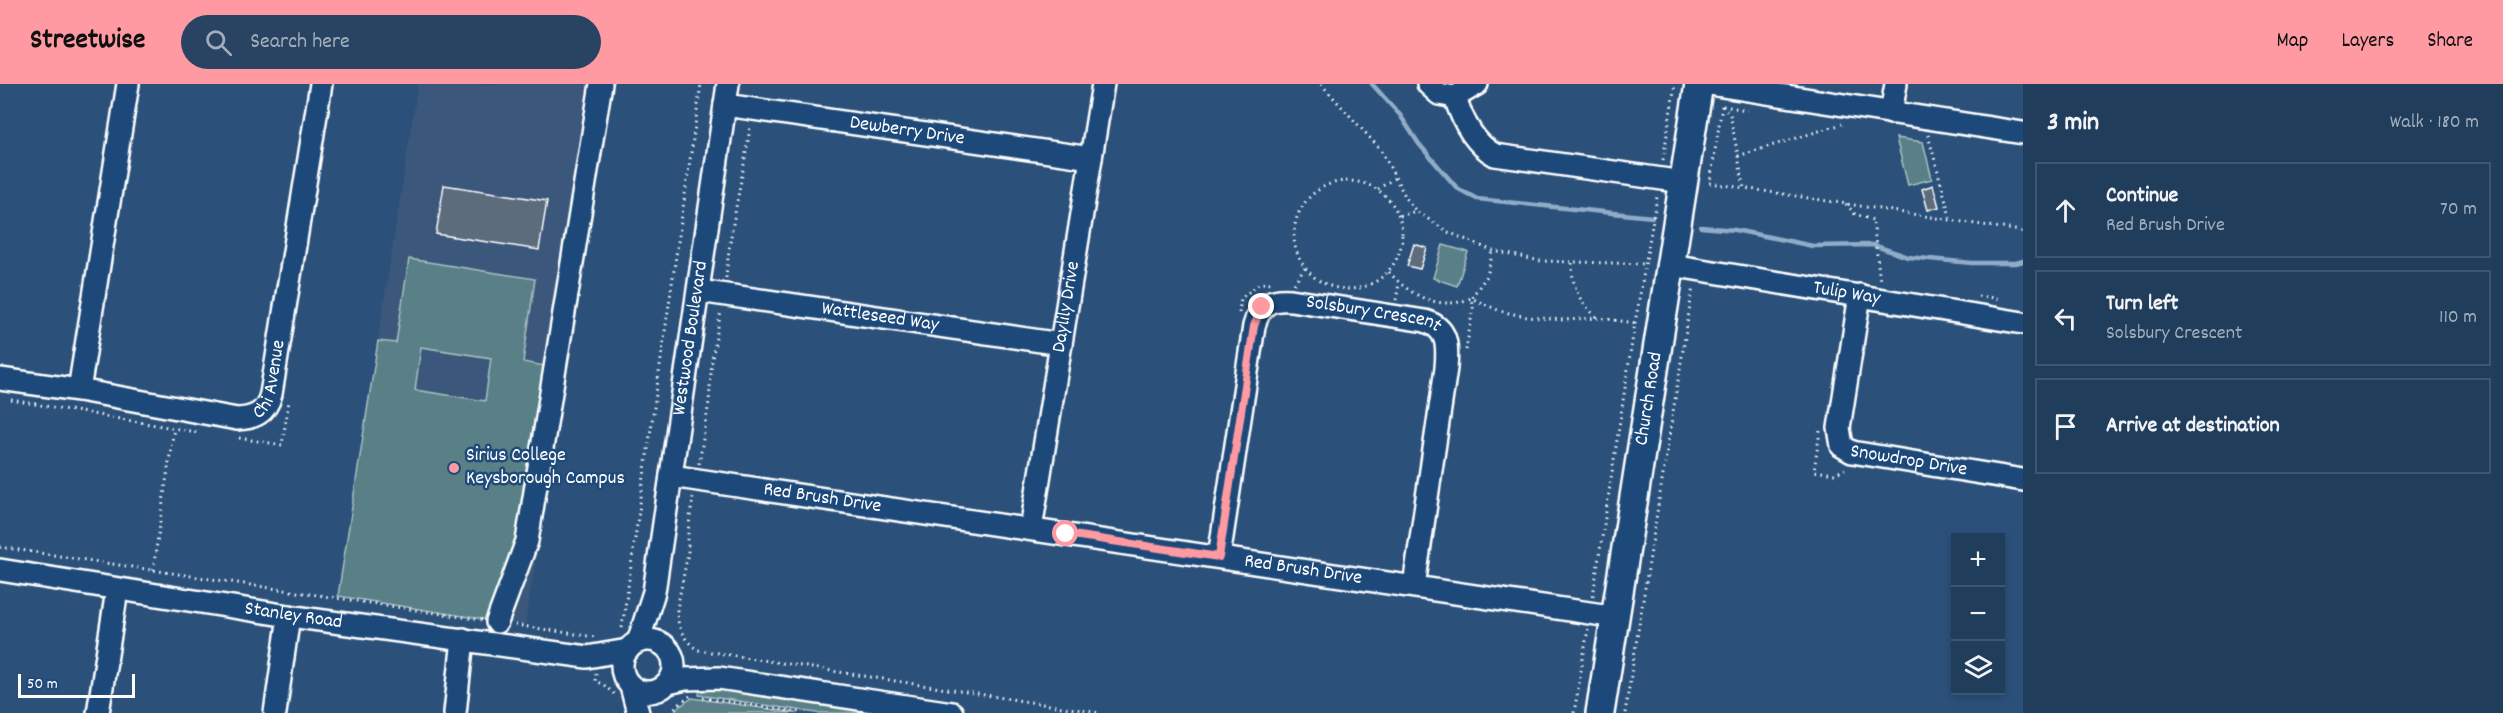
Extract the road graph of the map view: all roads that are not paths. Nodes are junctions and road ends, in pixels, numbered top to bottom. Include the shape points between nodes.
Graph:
1 (128, 84) edge
2 (321, 84) edge
3 (601, 84) edge
4 (1103, 84) edge
5 (1428, 84) edge
6 (1476, 84) edge
7 (1699, 84) edge
8 (1708, 84) edge
9 (1896, 84) edge
10 (726, 94) edge
11 (1455, 97) junction
12 (1891, 113) junction
13 (2023, 133) edge
14 (1091, 158) junction
15 (1683, 182) junction
16 (1659, 264) junction
17 (699, 291) junction
18 (1860, 295) junction
19 (2023, 323) edge
20 (1061, 344) junction
21 (0, 379) edge
22 (79, 390) junction
23 (671, 476) junction
24 (2023, 480) edge
25 (1031, 529) junction
26 (1219, 557) junction
27 (0, 570) edge
28 (1414, 586) junction
29 (117, 590) junction
30 (654, 592) junction
31 (1603, 615) junction
32 (289, 616) junction
33 (497, 622) road end
34 (463, 639) junction
35 (629, 642) junction
36 (667, 650) junction
37 (595, 659) junction
38 (719, 678) junction
39 (663, 686) junction
40 (624, 687) junction
41 (98, 713) edge
42 (275, 713) edge
43 (454, 713) edge
44 (638, 713) edge
45 (651, 713) edge
46 (952, 713) edge
47 (1600, 713) edge

1 - 22 street
2 - 22 street, Chi Avenue via 268,404 259,415 237,419
3 - 33 street via 527,541
4 - 14 street, Daylily Drive
5 - 11 street
6 - 11 street
7 - 15 main road, Church Road
8 - 12 street
9 - 12 street
10 - 14 street, Dewberry Drive via 753,109
10 - 17 street, Westwood Boulevard
11 - 15 street via 1468,129 1495,155
12 - 13 street
14 - 20 street, Daylily Drive
15 - 16 main road, Church Road
16 - 18 street, Tulip Way
16 - 31 main road, Church Road
17 - 20 street, Wattleseed Way
17 - 23 street, Westwood Boulevard
18 - 19 street, Tulip Way
18 - 24 street, Snowdrop Drive via 1839,428 1842,446 1852,452
20 - 25 street, Daylily Drive
21 - 22 street, Chi Avenue
23 - 25 street, Red Brush Drive via 702,469
23 - 30 street, Westwood Boulevard
25 - 26 street, Red Brush Drive
26 - 28 street, Red Brush Drive
26 - 28 street, Solsbury Crescent via 1254,326 1269,301 1291,300 1425,321 1438,327 1446,339 1446,368
27 - 29 street, Stanley Road
28 - 31 street, Red Brush Drive
29 - 32 street, Stanley Road
29 - 41 street
30 - 35 street, Westwood Boulevard
30 - 36 street, Westwood Boulevard via 656,617
31 - 47 main road, Church Road
32 - 34 street, Stanley Road
32 - 42 street
34 - 37 street, Stanley Road
34 - 43 street
35 - 36 street via 646,640
35 - 37 street, Stanley Road
35 - 40 street via 622,663
36 - 38 street
36 - 39 street via 674,669
37 - 40 street, Stanley Road
38 - 39 street via 685,679
38 - 46 street
39 - 40 street via 644,692
39 - 45 street
40 - 44 street

